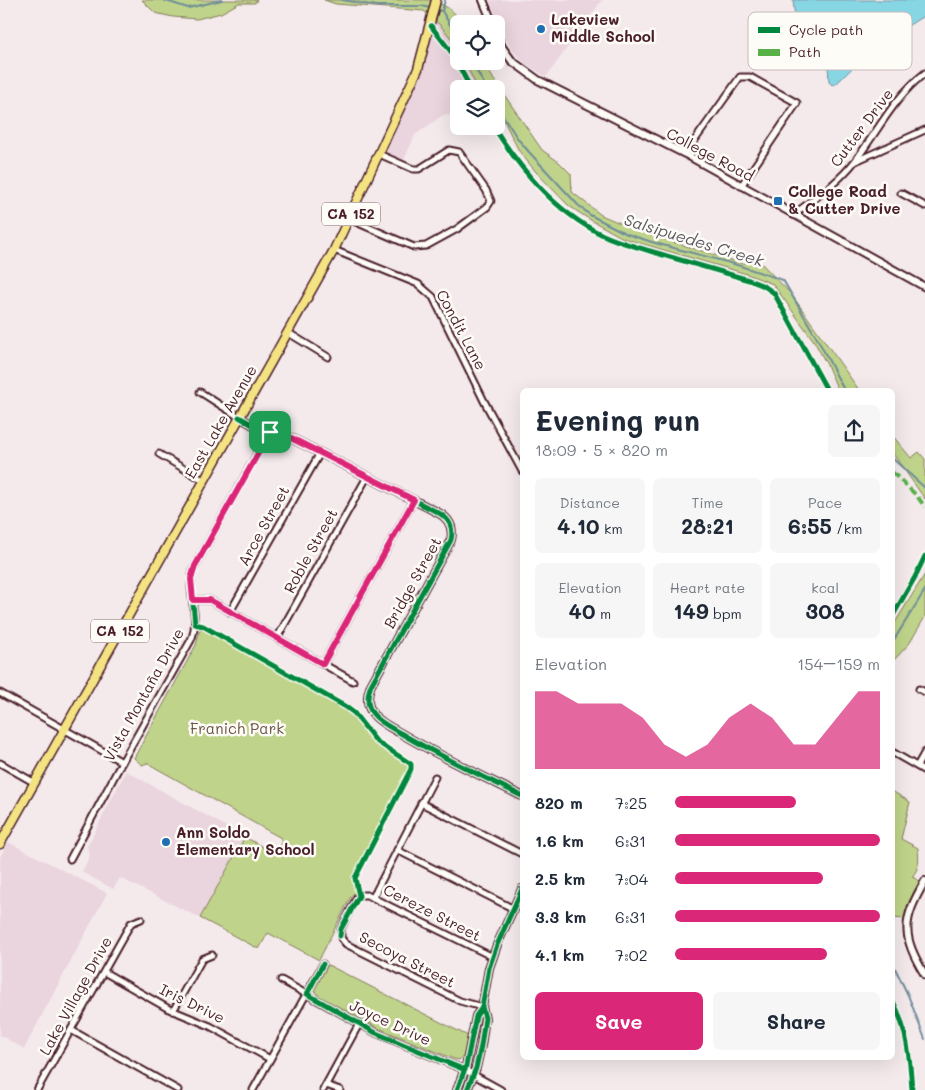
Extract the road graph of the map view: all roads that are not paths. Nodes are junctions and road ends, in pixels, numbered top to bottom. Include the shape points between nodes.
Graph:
1 (436, 0) edge
2 (483, 0) edge
3 (489, 15) edge
4 (505, 50) edge
5 (925, 74) edge
6 (925, 130) edge
7 (379, 154) junction
8 (684, 154) junction
9 (855, 161) junction
10 (741, 186) junction
11 (902, 193) dead end
12 (925, 206) edge
13 (793, 215) junction
14 (350, 218) junction
15 (334, 250) junction
16 (925, 287) edge
17 (287, 332) junction
18 (328, 357) dead end
19 (200, 392) dead end
20 (239, 417) junction
21 (270, 432) junction
22 (320, 453) junction
23 (159, 454) dead end
24 (520, 467) edge
25 (367, 477) junction
26 (203, 480) junction
27 (414, 500) junction
28 (193, 600) junction
29 (230, 612) junction
30 (277, 638) junction
31 (323, 664) junction
32 (352, 681) dead end
33 (919, 689) dead end
34 (0, 692) edge
35 (925, 692) edge
36 (65, 730) junction
37 (925, 752) edge
38 (895, 754) edge
39 (122, 762) junction
40 (0, 763) edge
41 (917, 766) junction
42 (925, 771) edge
43 (434, 777) dead end
44 (35, 783) junction
45 (520, 795) edge
46 (421, 803) junction
47 (0, 844) edge
48 (397, 850) junction
49 (520, 853) edge
50 (70, 859) dead end
51 (925, 881) edge
52 (520, 895) edge
53 (359, 896) joint
54 (373, 897) junction
55 (514, 909) junction
56 (141, 919) dead end
57 (212, 955) dead end
58 (493, 957) junction
59 (323, 964) dead end
60 (104, 972) junction
61 (925, 975) edge
62 (282, 980) dead end
63 (307, 994) junction
64 (482, 1008) junction
65 (173, 1011) junction
66 (359, 1024) junction
67 (71, 1030) junction
68 (270, 1060) junction
69 (465, 1070) junction
70 (474, 1074) junction
71 (324, 1087) edge
72 (38, 1090) edge
73 (178, 1090) edge
74 (252, 1090) edge
75 (340, 1090) edge
76 (457, 1090) edge
77 (467, 1090) edge
78 (502, 1090) edge

1 - 7 main road, East Lake Avenue / CA 152 via 418,69
2 - 3 street
4 - 8 street, College Road via 512,61 532,76
5 - 9 street, Cutter Drive via 892,107
6 - 9 street
7 - 14 main road, East Lake Avenue / CA 152
7 - 14 street via 419,169 449,150 459,152 491,201 457,229 426,246 414,247
8 - 10 street, College Road
8 - 10 street via 740,77 750,77 798,103
9 - 13 street, Cutter Drive via 836,182
10 - 13 street, College Road
11 - 12 street
13 - 16 street, College Road
14 - 15 main road, East Lake Avenue / CA 152
15 - 17 main road, East Lake Avenue / CA 152
15 - 24 street, Condit Lane via 418,284 432,297
17 - 18 street
17 - 20 main road, East Lake Avenue / CA 152
19 - 20 street
20 - 21 street, Bridge Street
20 - 26 main road, East Lake Avenue / CA 152
21 - 22 street, Bridge Street via 289,437
21 - 28 street, Vista Montaña Drive via 195,566 191,579
22 - 25 street, Bridge Street
22 - 29 street, Arce Street
23 - 26 street
25 - 27 street, Bridge Street
25 - 30 street, Roble Street
26 - 36 main road, East Lake Avenue / CA 152
27 - 31 street
27 - 45 street, Bridge Street via 447,519 452,537 370,685 369,706 379,720 400,733
28 - 29 street via 210,600
28 - 39 street, Vista Montaña Drive via 195,621 192,637
29 - 30 street
30 - 31 street
31 - 32 street
33 - 35 street
34 - 36 street
36 - 39 street
36 - 44 main road, East Lake Avenue / CA 152
37 - 41 street
38 - 41 street
39 - 50 street, Vista Montaña Drive
40 - 44 street
41 - 42 street
43 - 46 street
44 - 47 main road, East Lake Avenue / CA 152
46 - 48 street
46 - 49 street
48 - 54 street
48 - 55 street
51 - 61 street via 908,916 908,934 913,956
52 - 55 street
53 - 54 street, Cereze Street
53 - 64 street, Secoya Street via 341,929 343,942
54 - 58 street, Cereze Street
55 - 58 street
56 - 60 street, Lake Village Drive via 131,923
57 - 65 street via 202,959
58 - 64 street
59 - 63 street
60 - 65 street, Iris Drive
60 - 67 street, Lake Village Drive
62 - 63 street, Joyce Drive
63 - 66 street, Joyce Drive
63 - 68 street
64 - 69 street via 476,1016
64 - 70 street via 485,1018
65 - 68 street, Iris Drive via 201,1021
66 - 69 street, Joyce Drive
66 - 71 street
67 - 72 street, Lake Village Drive
67 - 73 street
68 - 74 street
69 - 70 street, Joyce Drive
69 - 76 street
70 - 77 street
70 - 78 street, Joyce Drive
71 - 75 street

